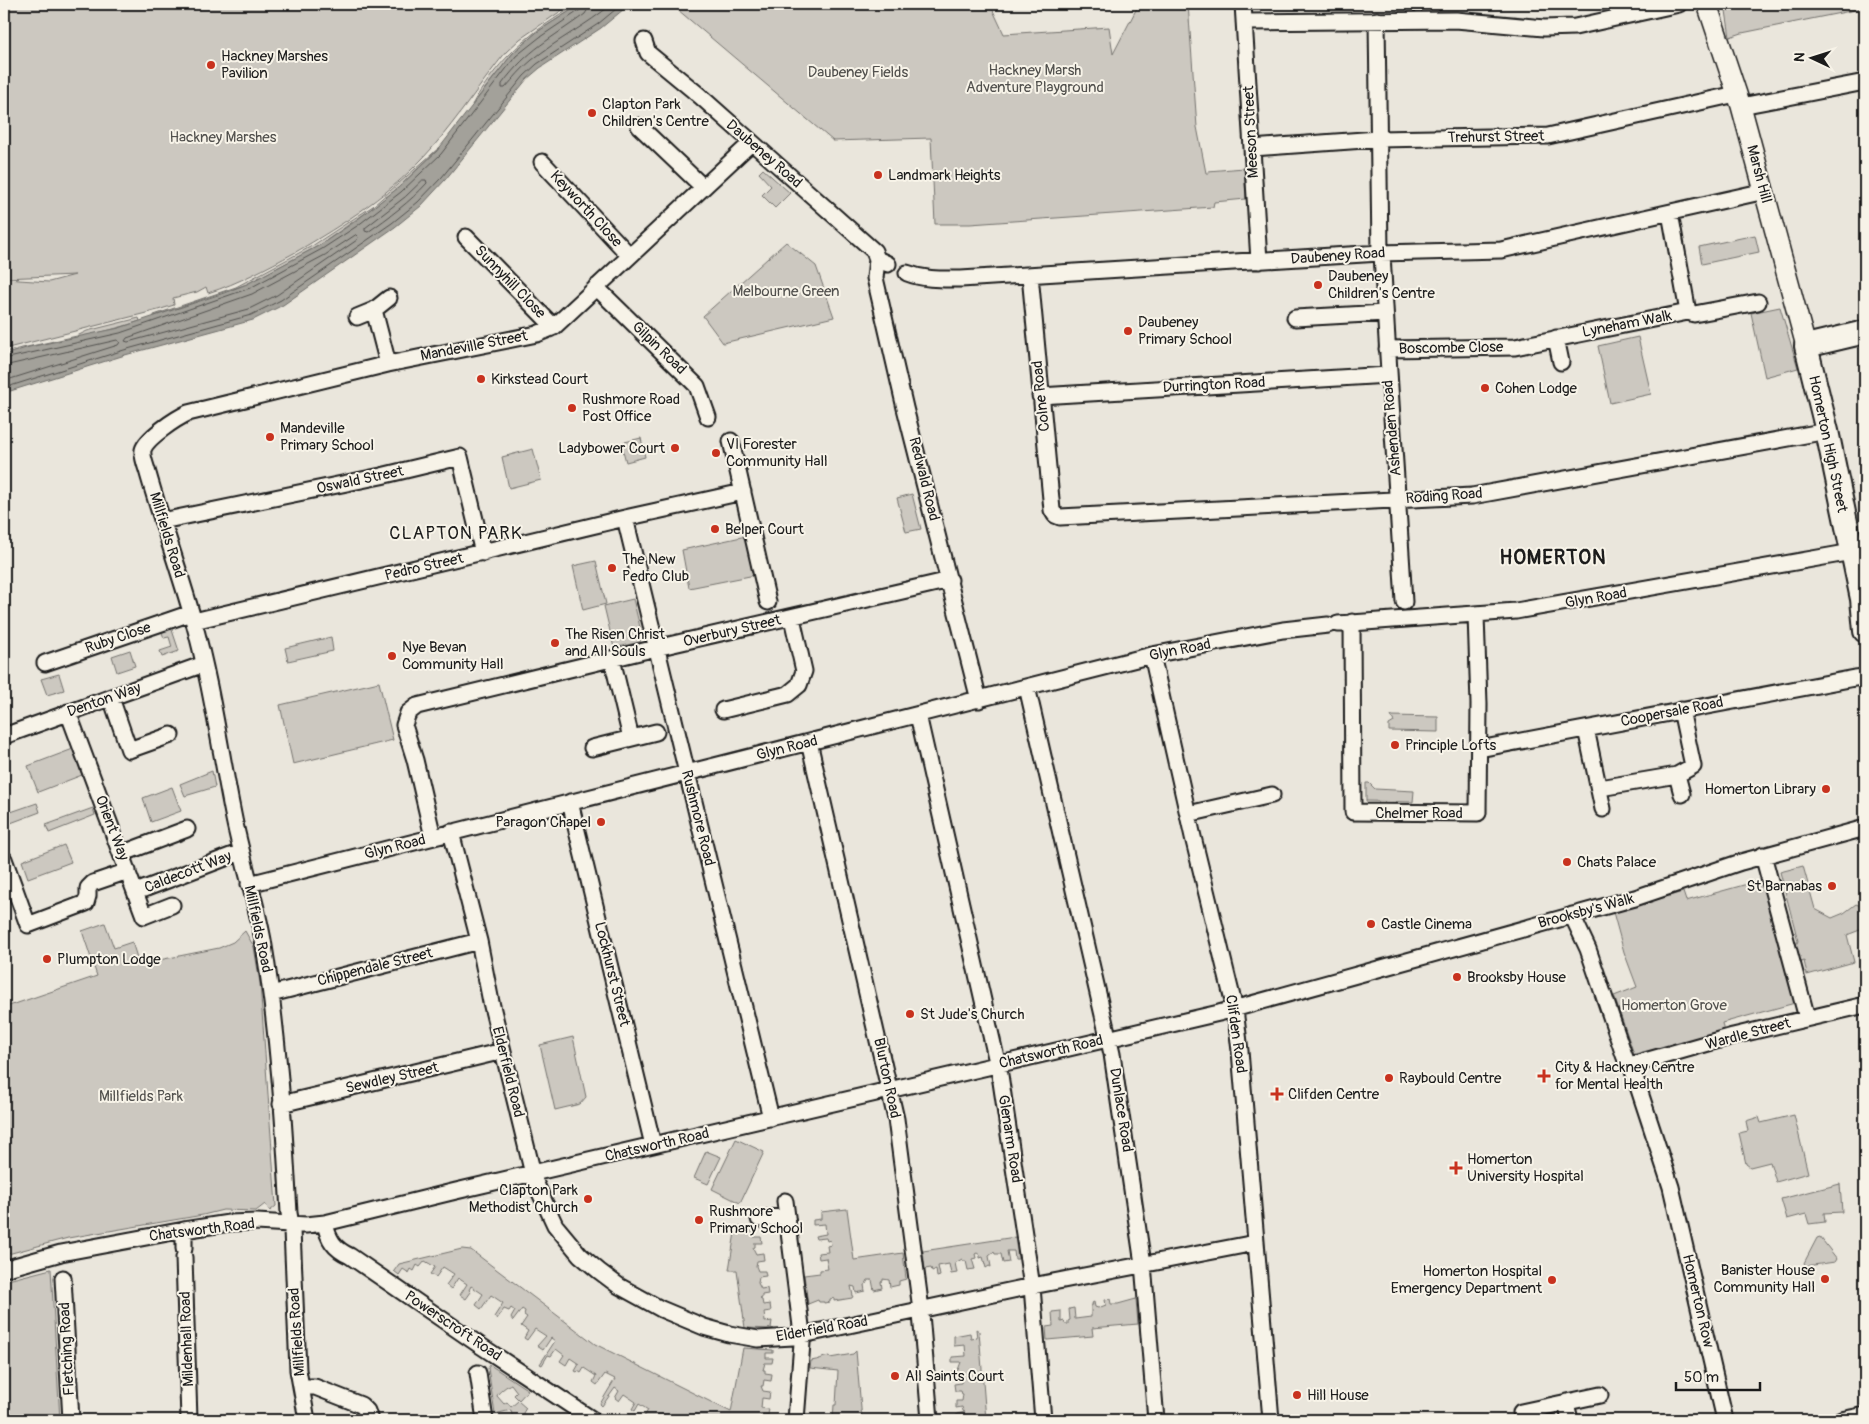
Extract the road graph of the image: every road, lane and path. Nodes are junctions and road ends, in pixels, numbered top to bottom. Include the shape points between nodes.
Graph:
1 (1243, 4) edge
2 (1679, 4) edge
3 (1707, 4) edge
4 (1377, 20) junction
5 (1244, 22) junction
6 (644, 40) dead end
7 (1865, 82) edge
8 (1738, 100) junction
9 (639, 126) dead end
10 (1378, 139) junction
11 (751, 143) junction
12 (1252, 148) junction
13 (542, 162) dead end
14 (703, 187) junction
15 (1765, 192) junction
16 (1670, 213) junction
17 (466, 237) dead end
18 (1381, 253) junction
19 (630, 256) junction
20 (883, 261) joint
21 (1259, 261) junction
22 (907, 273) dead end
23 (1030, 275) junction
24 (596, 287) junction
25 (390, 298) dead end
26 (1758, 302) dead end
27 (374, 310) junction
28 (1688, 312) junction
29 (1385, 314) junction
30 (357, 317) dead end
31 (1295, 318) dead end
32 (554, 327) junction
33 (1865, 332) edge
34 (1556, 338) junction
35 (1806, 346) junction
36 (1515, 347) joint
37 (1387, 349) junction
38 (1561, 362) dead end
39 (388, 364) junction
40 (1388, 375) junction
41 (1040, 396) junction
42 (708, 417) dead end
43 (1827, 431) junction
44 (731, 441) dead end
45 (144, 449) joint
46 (742, 492) junction
47 (1398, 499) junction
48 (1055, 515) joint
49 (625, 518) junction
50 (162, 521) junction
51 (1852, 552) junction
52 (483, 553) junction
53 (950, 580) junction
54 (768, 602) dead end
55 (1404, 602) dead end
56 (1476, 615) junction
57 (192, 617) junction
58 (792, 618) junction
59 (1339, 624) junction
60 (1865, 631) edge
61 (656, 648) junction
62 (1152, 655) junction
63 (612, 659) junction
64 (46, 663) dead end
65 (204, 664) junction
66 (1865, 677) edge
67 (1027, 688) junction
68 (111, 698) junction
69 (979, 700) junction
70 (723, 710) dead end
71 (1681, 710) junction
72 (68, 712) junction
73 (918, 715) junction
74 (1586, 729) junction
75 (656, 732) dead end
76 (171, 735) dead end
77 (4, 736) edge
78 (631, 738) junction
79 (809, 742) junction
80 (592, 748) dead end
81 (1479, 749) junction
82 (687, 772) junction
83 (1676, 775) junction
84 (1600, 788) junction
85 (1682, 794) dead end
86 (1272, 795) dead end
87 (570, 802) junction
88 (1603, 809) dead end
89 (1188, 814) junction
90 (1865, 828) edge
91 (187, 829) dead end
92 (451, 832) junction
93 (433, 837) junction
94 (241, 852) junction
95 (121, 854) junction
96 (1763, 855) junction
97 (4, 859) edge
98 (128, 871) junction
99 (249, 884) junction
100 (136, 892) junction
101 (172, 905) dead end
102 (1572, 915) junction
103 (479, 941) junction
104 (1306, 990) joint
105 (271, 994) junction
106 (1865, 1005) edge
107 (1235, 1009) junction
108 (1807, 1018) junction
109 (1109, 1039) junction
110 (503, 1051) junction
111 (998, 1064) junction
112 (1631, 1065) junction
113 (889, 1090) junction
114 (281, 1104) junction
115 (771, 1118) junction
116 (654, 1145) junction
117 (533, 1173) junction
118 (760, 1218) dead end
119 (325, 1223) junction
120 (291, 1224) junction
121 (184, 1230) junction
122 (1255, 1242) junction
123 (62, 1253) junction
124 (1143, 1264) junction
125 (4, 1269) edge
126 (1032, 1287) junction
127 (920, 1310) junction
128 (802, 1335) junction
129 (478, 1373) dead end
130 (301, 1387) junction
131 (1600, 1395) dead end
132 (1566, 1403) junction
133 (1865, 1415) edge
134 (71, 1420) edge
135 (189, 1420) edge
136 (306, 1420) edge
137 (370, 1420) edge
138 (486, 1420) edge
139 (593, 1420) edge
140 (796, 1420) edge
141 (930, 1420) edge
142 (1043, 1420) edge
143 (1156, 1420) edge
144 (1272, 1420) edge
145 (1523, 1420) edge
146 (1570, 1420) edge
147 (1725, 1420) edge
148 (1841, 1420) edge

1 - 5 street, Meeson Street
2 - 4 street via 1575,27 1544,28 1456,20
3 - 8 main road, Marsh Hill
4 - 5 street
4 - 10 street, Ashenden Road
5 - 12 street, Meeson Street
6 - 11 street, Daubeney Road via 648,54
7 - 8 street, Trehurst Street
8 - 10 street, Trehurst Street via 1548,136
8 - 15 main road, Marsh Hill
9 - 14 street
10 - 12 street, Trehurst Street
10 - 18 street, Ashenden Road
11 - 14 street, Mandeville Street
11 - 20 street, Daubeney Road
12 - 21 street, Meeson Street
13 - 19 street, Keyworth Close
14 - 19 street, Mandeville Street
15 - 16 street, Daubeney Road
15 - 35 main road, Marsh Hill
16 - 18 street, Daubeney Road via 1501,250
16 - 28 street, Lyneham Walk
17 - 32 street, Sunnyhill Close
18 - 21 street, Daubeney Road
18 - 29 street, Ashenden Road
19 - 24 street, Mandeville Street
20 - 53 street, Redwald Road via 875,278
21 - 23 street, Daubeney Road
22 - 23 street, Daubeney Road via 934,280
23 - 41 street, Colne Road
24 - 32 street, Mandeville Street
24 - 42 street, Gilpin Road via 697,386
25 - 27 street
26 - 28 street via 1694,314
27 - 30 street
27 - 39 street
28 - 34 street, Lyneham Walk
29 - 31 street
29 - 37 street, Ashenden Road
32 - 39 street, Mandeville Street via 537,334
33 - 35 highway
34 - 36 street, Lyneham Walk
34 - 38 street
35 - 43 highway, Homerton High Street
36 - 37 street, Boscombe Close
37 - 40 street, Ashenden Road
39 - 45 street, Mandeville Street via 188,413 165,427
40 - 41 street, Durrington Road
40 - 47 street, Ashenden Road
41 - 48 street, Colne Road
43 - 47 street, Roding Road via 1472,496
43 - 51 highway, Homerton High Street
44 - 46 street
45 - 50 street, Millfields Road
46 - 49 street, Pedro Street
46 - 54 street
47 - 48 street, Roding Road
47 - 55 street, Ashenden Road
49 - 52 street, Pedro Street
49 - 61 street, Rushmore Road
50 - 52 street, Oswald Street via 460,457
50 - 57 street, Millfields Road
51 - 56 street, Glyn Road via 1556,605
51 - 60 highway, Homerton High Street
52 - 57 street, Pedro Street
53 - 58 street, Overbury Street
53 - 69 street, Redwald Road
56 - 59 street, Glyn Road
56 - 81 street, Chelmer Road
57 - 64 street, Ruby Close
57 - 65 street, Millfields Road
58 - 61 street, Overbury Street
58 - 70 street via 804,671 799,686 788,694
59 - 62 street, Glyn Road via 1284,630
59 - 81 street, Chelmer Road via 1353,812 1478,813
61 - 63 street, Overbury Street
61 - 82 street, Rushmore Road
62 - 67 street, Glyn Road
62 - 89 street, Clifden Road
63 - 78 street
63 - 93 street, Overbury Street via 417,706 408,713 404,725
65 - 68 street, Denton Way
65 - 94 street, Millfields Road
66 - 71 street, Coopersale Road
67 - 69 street, Glyn Road
67 - 109 street, Dunlace Road
68 - 72 street, Denton Way
68 - 76 street via 129,750
69 - 73 street, Glyn Road
71 - 74 street, Coopersale Road
71 - 83 street via 1693,766
72 - 77 street, Denton Way
72 - 95 street, Orient Way
73 - 79 street, Glyn Road
73 - 111 street, Glenarm Road
74 - 81 street, Coopersale Road
74 - 84 street
75 - 78 street
78 - 80 street
79 - 82 street, Glyn Road
79 - 113 street, Blurton Road
82 - 87 street, Glyn Road
82 - 115 street, Rushmore Road
83 - 84 street
83 - 85 street
84 - 88 street
86 - 89 street
87 - 92 street, Glyn Road
87 - 116 street, Lockhurst Street
89 - 107 street, Clifden Road
90 - 96 street, Brooksby's Walk
91 - 95 street
92 - 93 street, Glyn Road
92 - 103 street, Elderfield Road
93 - 99 street, Glyn Road
94 - 99 street, Millfields Road
94 - 100 street, Caldecott Way
95 - 98 street, Orient Way
96 - 102 street, Brooksby's Walk
96 - 108 street
97 - 98 street, Caldecott Way via 28,925 86,903 88,888 93,883
98 - 100 street, Orient Way
99 - 105 street, Millfields Road
100 - 101 street, Orient Way via 144,916
102 - 104 street, Brooksby's Walk
102 - 112 street via 1588,949 1627,1063
103 - 105 street, Chippendale Street
103 - 110 street, Elderfield Road
104 - 107 street, Chatsworth Road
105 - 114 street, Millfields Road
106 - 108 street, Wardle Street
107 - 109 street, Chatsworth Road
107 - 122 street, Clifden Road
108 - 112 street, Wardle Street
109 - 111 street, Chatsworth Road
109 - 124 street, Dunlace Road
110 - 114 street, Sewdley Street
110 - 117 street, Elderfield Road
111 - 113 street, Chatsworth Road
111 - 126 street, Glenarm Road
112 - 147 street, Homerton Row via 1678,1212
113 - 115 street, Chatsworth Road
113 - 127 street, Blurton Road via 896,1119
114 - 120 street, Millfields Road
115 - 116 street, Chatsworth Road
116 - 117 street, Chatsworth Road
117 - 119 street, Chatsworth Road
117 - 128 street, Elderfield Road via 536,1187 555,1225 580,1255 619,1286 661,1309 729,1334 769,1339
118 - 128 street via 786,1208
119 - 120 street, Chatsworth Road
119 - 139 street, Powerscroft Road via 330,1240 338,1249
120 - 121 street, Chatsworth Road via 229,1223
120 - 130 street, Millfields Road
121 - 123 street, Chatsworth Road
121 - 135 street, Mildenhall Road
122 - 124 street, Elderfield Road
122 - 144 street, Clifden Road
123 - 125 street, Chatsworth Road
123 - 134 street, Fletching Road
124 - 126 street, Elderfield Road
124 - 143 street, Dunlace Road
126 - 127 street, Elderfield Road
126 - 142 street, Glenarm Road
127 - 128 street, Elderfield Road
127 - 141 street, Blurton Road
128 - 140 street
129 - 138 street
130 - 136 street, Millfields Road
130 - 137 street via 315,1387 362,1406
131 - 132 street
132 - 145 street via 1521,1412
132 - 146 street
133 - 148 street

